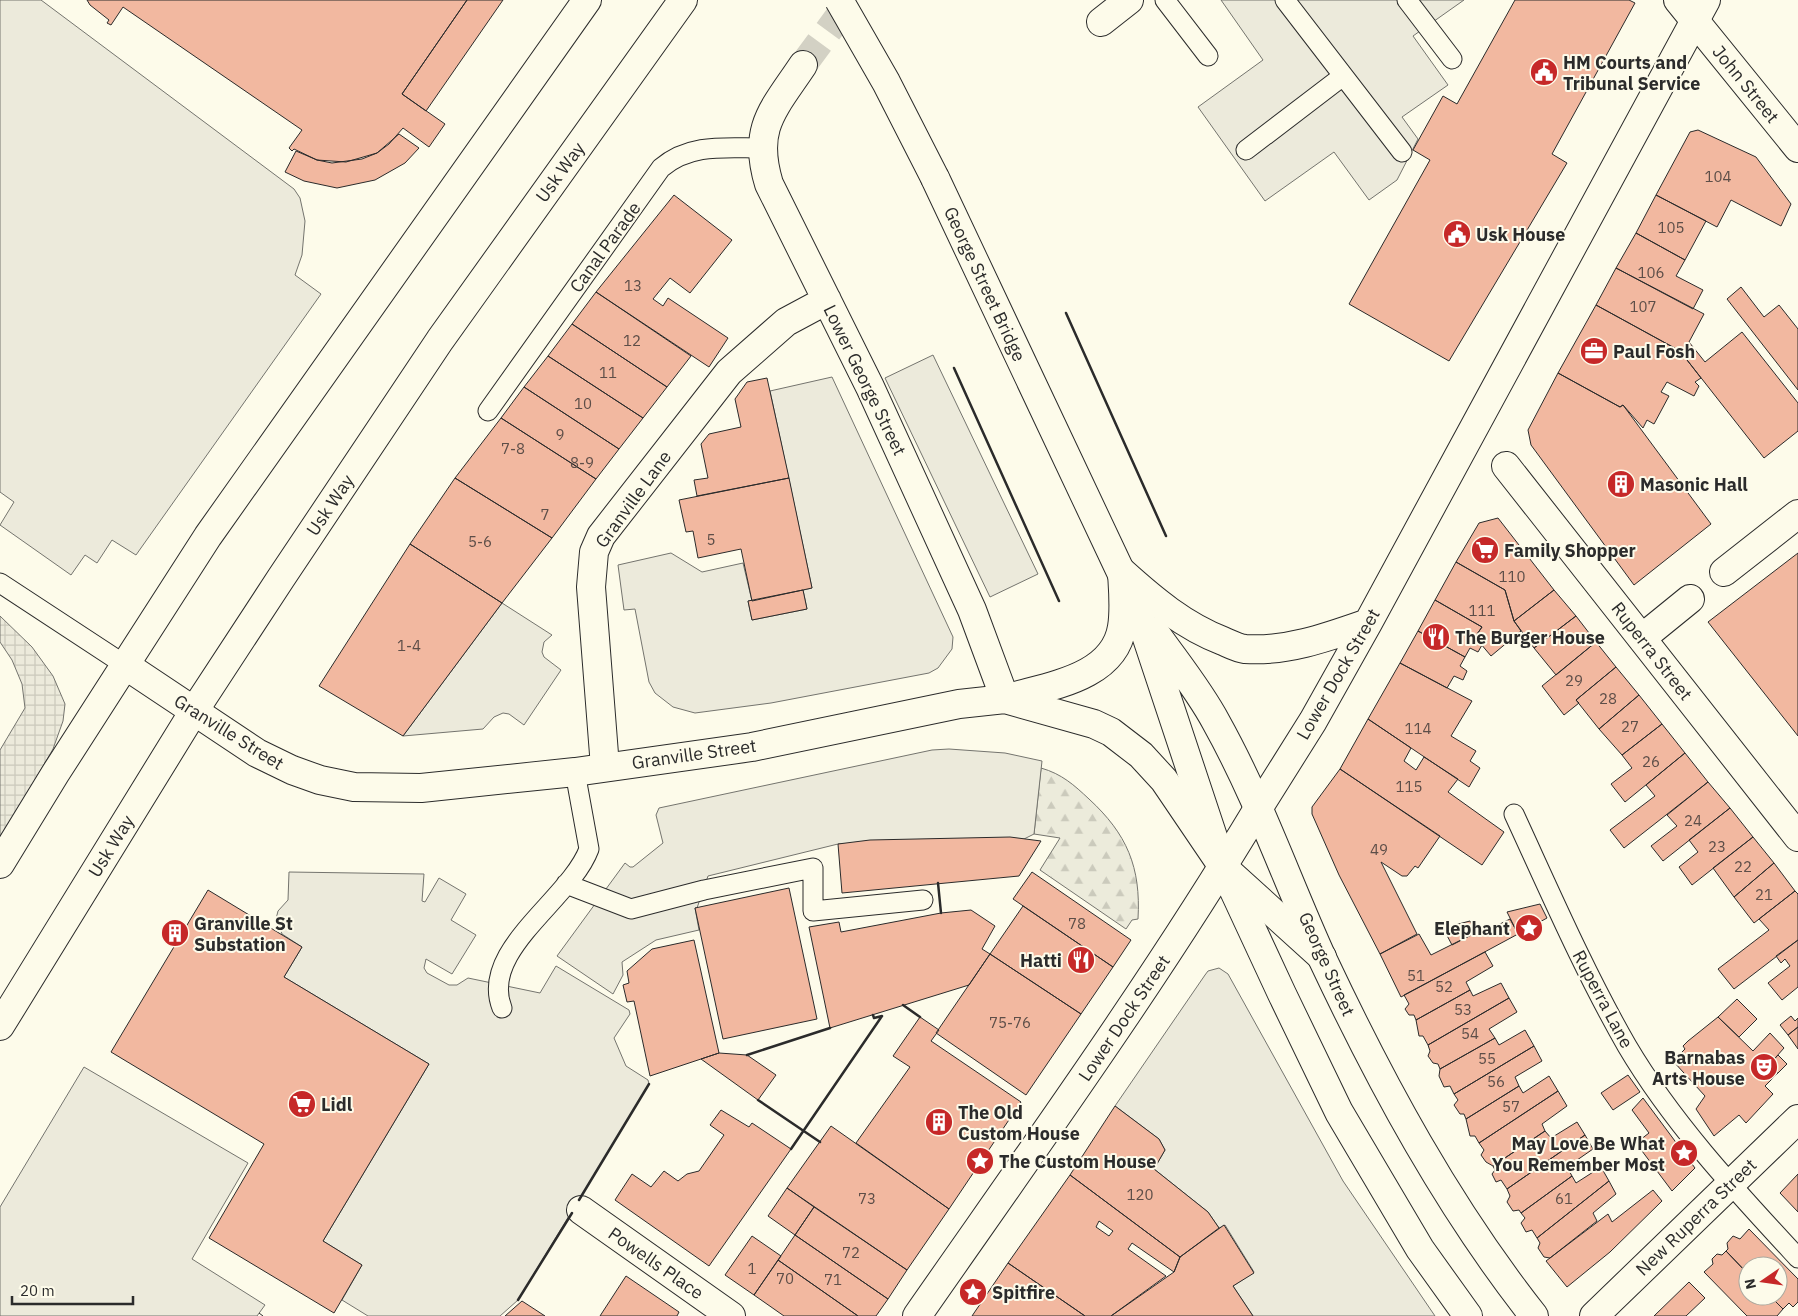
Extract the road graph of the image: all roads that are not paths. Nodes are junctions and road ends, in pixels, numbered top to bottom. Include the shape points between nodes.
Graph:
1 (587, 0) edge
2 (683, 0) edge
3 (839, 0) edge
4 (1128, 0) edge
5 (1165, 0) edge
6 (1285, 0) edge
7 (1407, 0) edge
8 (1693, 7) edge
9 (1101, 22) dead end
10 (1208, 56) dead end
11 (1452, 60) dead end
12 (803, 66) tunnel mouth
13 (1343, 76) junction
14 (761, 148) junction
15 (1798, 148) edge
16 (1246, 150) dead end
17 (1402, 152) dead end
18 (827, 300) junction
19 (488, 411) dead end
20 (1506, 466) dead end
21 (1798, 514) edge
22 (1122, 572) junction
23 (1724, 572) dead end
24 (0, 584) edge
25 (1690, 599) dead end
26 (1135, 602) junction
27 (1368, 623) junction
28 (1642, 638) junction
29 (124, 665) junction
30 (1005, 699) junction
31 (194, 711) junction
32 (605, 767) junction
33 (575, 772) junction
34 (1259, 807) junction
35 (1514, 814) dead end
36 (1798, 837) edge
37 (0, 864) edge
38 (1223, 867) junction
39 (566, 884) junction
40 (923, 900) dead end
41 (1322, 957) junction
42 (502, 1008) dead end
43 (0, 1026) edge
44 (1798, 1119) edge
45 (1730, 1184) junction
46 (581, 1210) dead end
47 (1798, 1258) edge
48 (731, 1316) edge
49 (917, 1316) edge
50 (1468, 1316) edge
51 (1534, 1316) edge
52 (1594, 1316) edge

1 - 29 street via 208,536
2 - 31 street, Usk Way via 440,340
3 - 22 street, George Street Bridge, bridge via 886,82
4 - 9 street
5 - 10 lane
6 - 13 lane
7 - 11 lane
8 - 15 street, John Street
8 - 27 street, Lower Dock Street
12 - 14 street, Lower George Street via 771,112
13 - 16 lane
13 - 17 lane
14 - 18 street, Lower George Street via 769,184
14 - 19 lane, Canal Parade via 694,150 670,160 661,168
18 - 30 street, Lower George Street via 972,610
18 - 32 street, Granville Lane via 786,322 729,372 601,536 594,552 591,587
20 - 28 street, Ruperra Street
21 - 23 street
22 - 26 street, George Street
22 - 27 street via 1159,605 1207,635 1243,649 1282,648
22 - 30 street via 1122,628 1118,642 1104,663 1065,680
24 - 29 lane
25 - 28 street
26 - 34 street, George Street via 1216,721
26 - 38 street, George Street
27 - 34 street, Lower Dock Street via 1313,721
28 - 36 street, Ruperra Street
29 - 31 street, Granville Street
29 - 37 street
30 - 32 street, Granville Street via 959,704 752,747
30 - 38 street, Granville Street via 1094,724 1111,732 1141,755 1164,780
31 - 33 street, Granville Street via 257,753 292,770 354,787 421,788
31 - 43 street, Usk Way
32 - 33 street, Granville Street
33 - 39 lane via 589,849
34 - 38 street, Lower Dock Street
34 - 41 street, George Street
35 - 45 lane, Ruperra Lane via 1583,963 1628,1047 1680,1124
38 - 41 street
38 - 49 street, Lower Dock Street via 1106,1047
38 - 50 street, George Street via 1339,1112 1420,1248
39 - 40 lane via 631,909 813,868 812,911
39 - 42 lane via 504,962 497,981
41 - 51 street, George Street via 1389,1094 1449,1197
44 - 45 street, New Ruperra Street
45 - 47 lane, Ruperra Lane
45 - 52 street, New Ruperra Street
46 - 48 street, Powells Place

